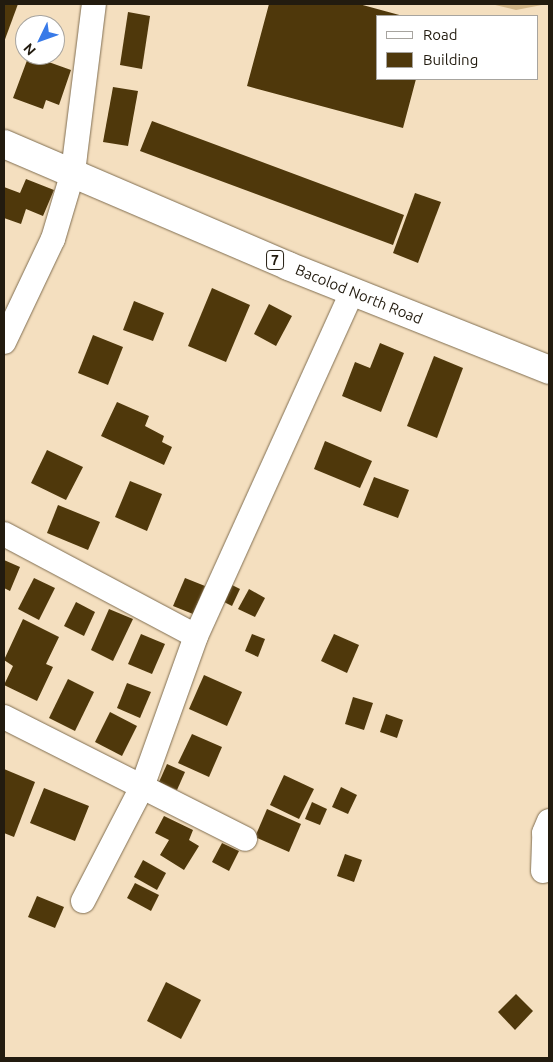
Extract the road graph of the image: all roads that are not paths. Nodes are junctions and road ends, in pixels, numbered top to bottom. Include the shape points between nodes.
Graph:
1 (94, 4) edge
2 (4, 144) edge
3 (73, 172) junction
4 (352, 292) junction
5 (4, 342) edge
6 (549, 370) edge
7 (4, 534) edge
8 (196, 636) junction
9 (4, 717) edge
10 (142, 787) junction
11 (549, 821) edge
12 (245, 839) dead end
13 (543, 871) dead end
14 (83, 901) dead end

1 - 3 street
2 - 3 highway, Bacolod North Road / 7
3 - 4 highway, Bacolod North Road / 7
3 - 5 street via 53,239
4 - 6 highway, Bacolod North Road / 7
4 - 8 street
7 - 8 street
8 - 10 street
9 - 10 street
10 - 12 street
10 - 14 street
11 - 13 street via 544,833

